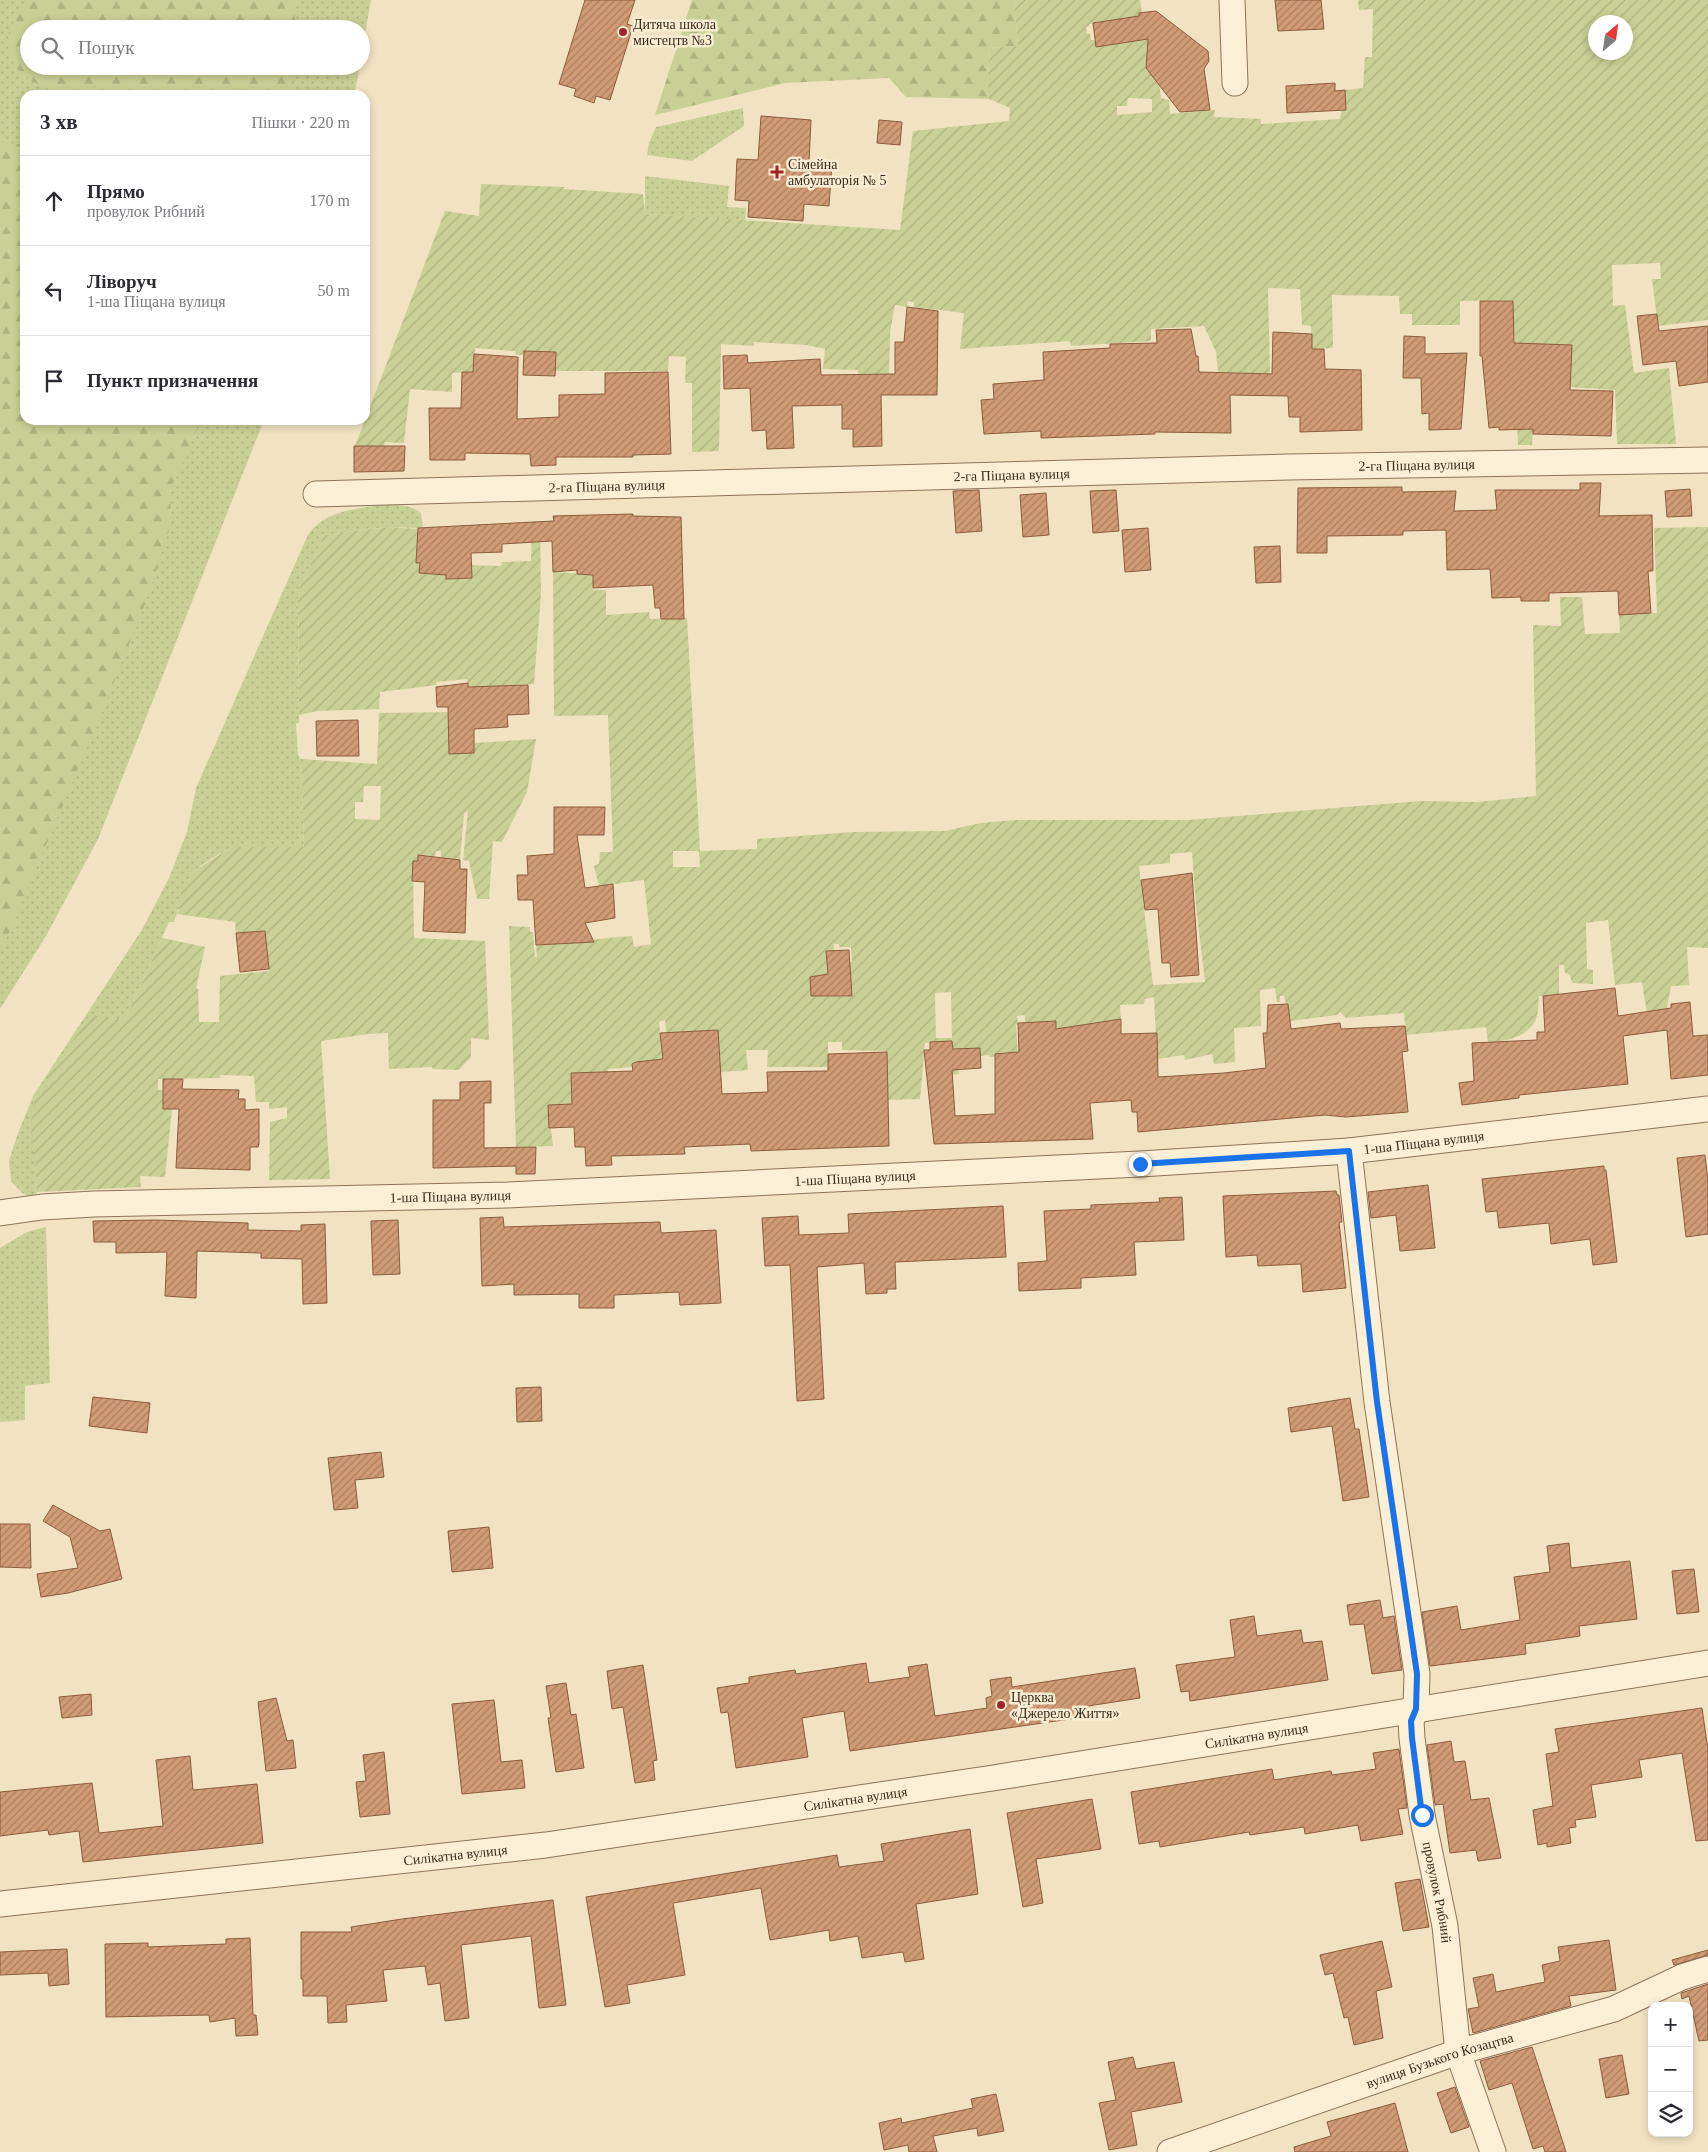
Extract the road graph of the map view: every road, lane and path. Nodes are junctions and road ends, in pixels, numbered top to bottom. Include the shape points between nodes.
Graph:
1 (1232, 0) edge
2 (1235, 83) dead end
3 (1708, 460) edge
4 (316, 494) dead end
5 (1708, 1109) edge
6 (1349, 1151) junction
7 (0, 1213) edge
8 (1708, 1663) edge
9 (1416, 1709) junction
10 (0, 1904) edge
11 (1708, 1969) edge
12 (1458, 2052) junction
13 (1170, 2152) edge
14 (1493, 2152) edge

1 - 2 street
3 - 4 street, 2-га Піщана вулиця via 1289,467
5 - 6 street, 1-ша Піщана вулиця
6 - 7 street, 1-ша Піщана вулиця via 507,1195 94,1204
6 - 9 street, провулок Рибний via 1377,1402 1417,1674
8 - 9 street, Силікатна вулиця
9 - 10 street, Силікатна вулиця via 993,1778 546,1844
9 - 12 street, провулок Рибний via 1411,1721 1412,1738 1422,1815 1445,1926
11 - 12 street, вулиця Бузького Козацтва via 1682,1977 1614,2009
12 - 13 street, вулиця Бузького Козацтва
12 - 14 street, провулок Рибний

